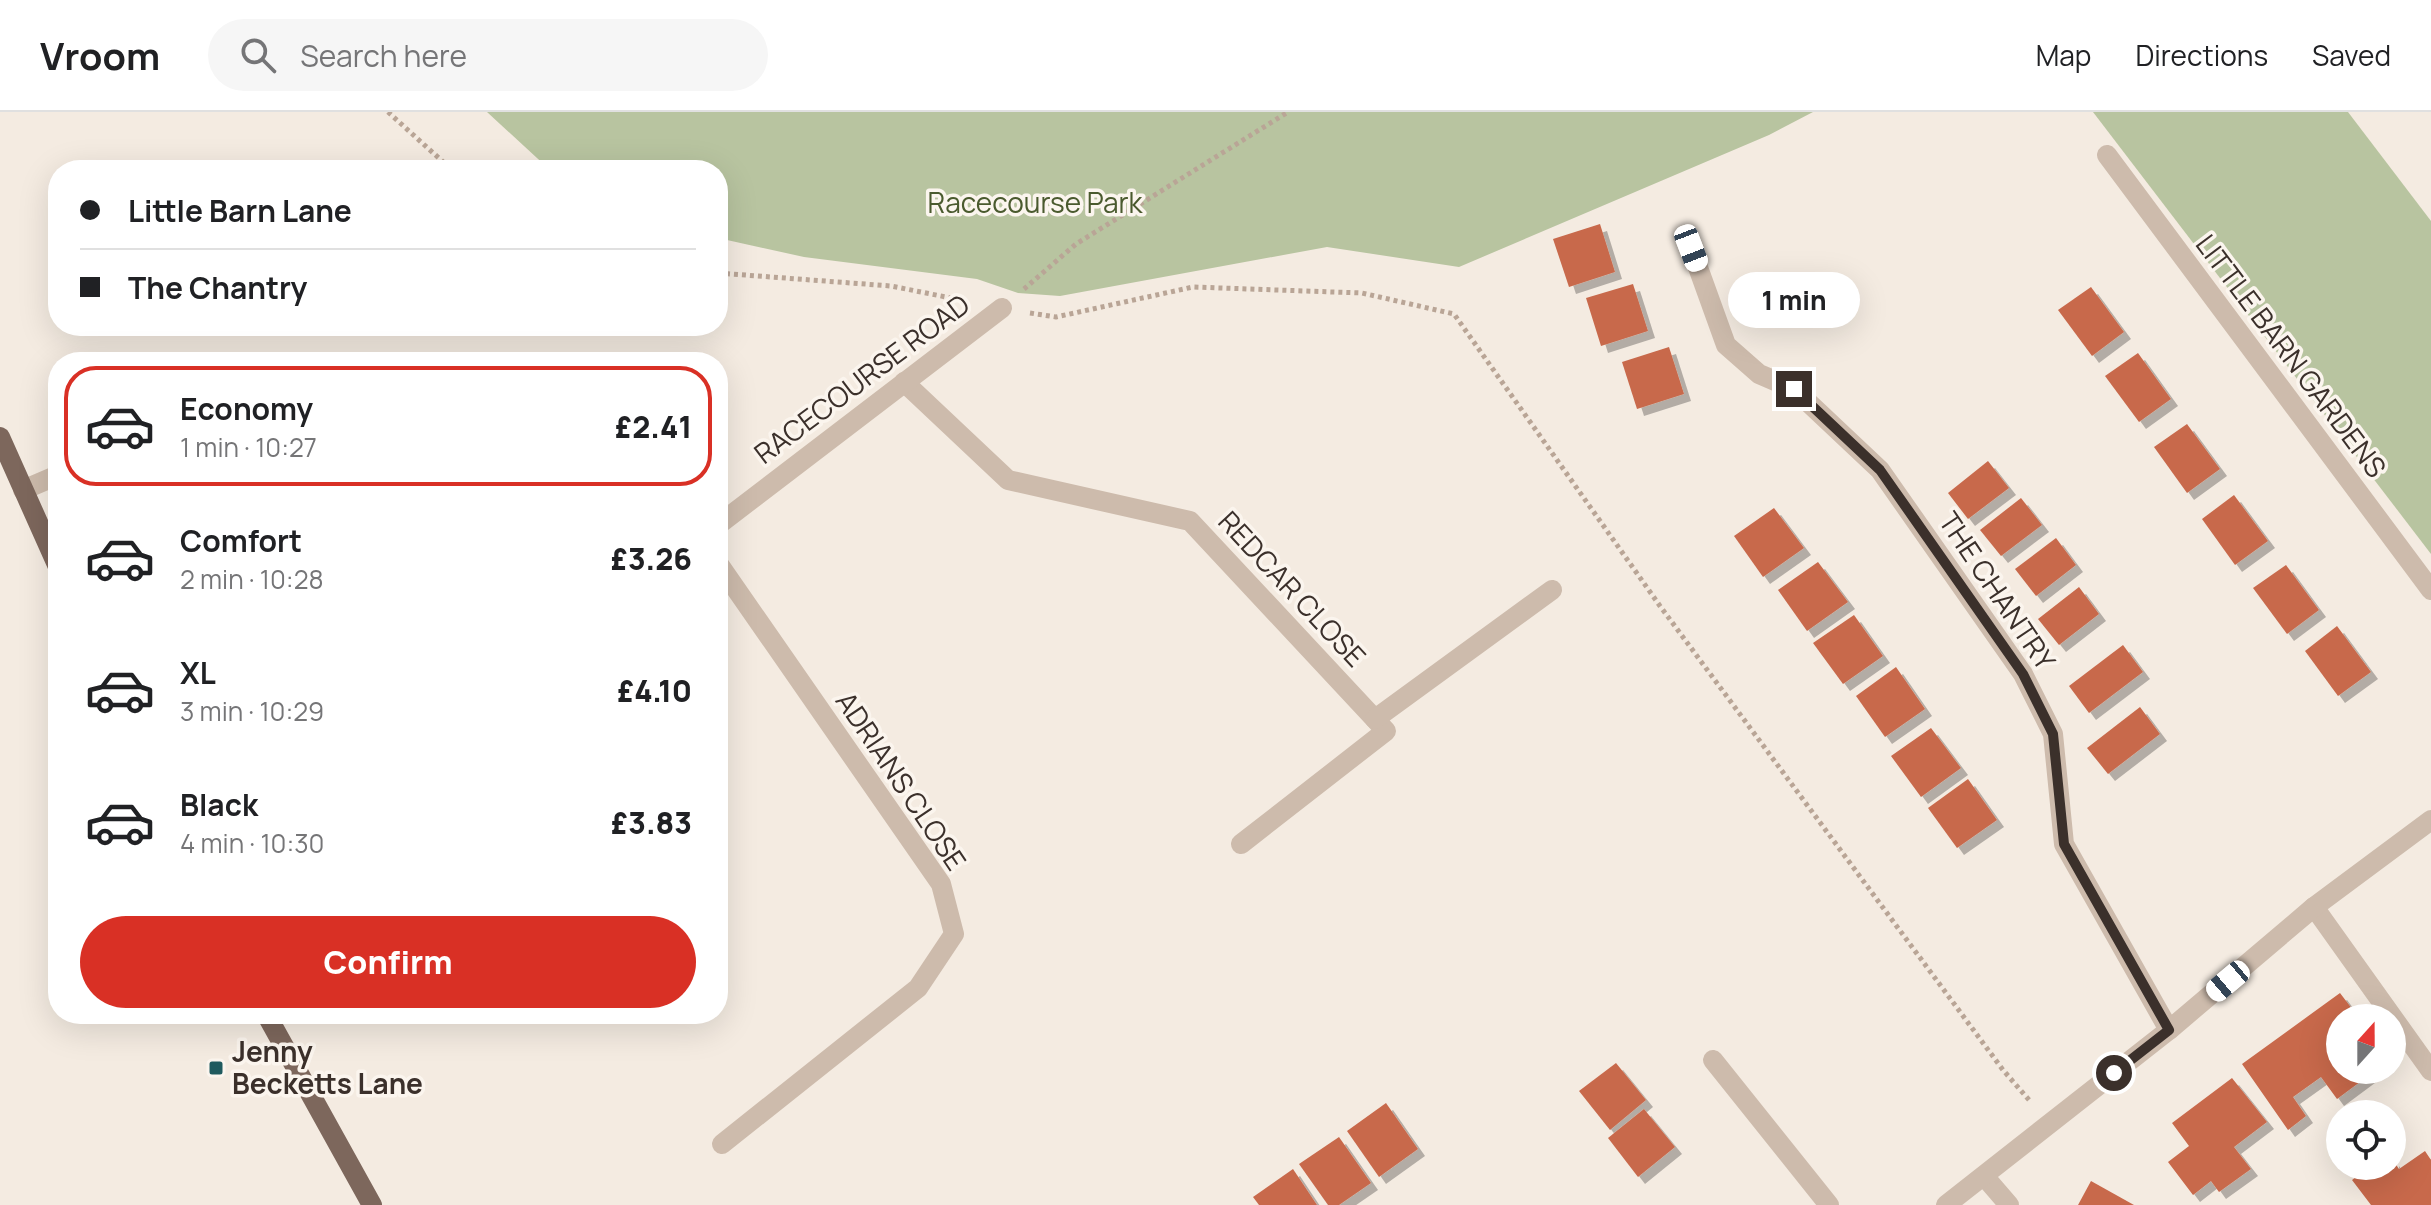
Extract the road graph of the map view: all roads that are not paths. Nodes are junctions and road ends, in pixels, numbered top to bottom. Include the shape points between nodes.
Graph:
1 (2107, 155) dead end
2 (1691, 248) dead end
3 (1002, 308) road end
4 (904, 382) junction
5 (0, 437) edge
6 (48, 479) edge
7 (23, 490) junction
8 (728, 517) edge
9 (48, 545) edge
10 (728, 577) edge
11 (1552, 590) dead end
12 (2431, 590) edge
13 (1375, 719) junction
14 (2431, 820) edge
15 (1241, 844) dead end
16 (2314, 907) junction
17 (272, 1024) edge
18 (2169, 1030) junction
19 (1713, 1060) dead end
20 (2431, 1071) edge
21 (722, 1144) dead end
22 (1984, 1176) junction
23 (372, 1205) edge
24 (1829, 1205) edge
25 (1946, 1205) edge
26 (2009, 1205) edge

1 - 12 street, LITTLE BARN GARDENS
2 - 18 street, THE CHANTRY via 1726,345 1759,374 1794,389 1880,470 2023,674 2053,734 2064,844
3 - 4 street, RACECOURSE ROAD
4 - 8 street, RACECOURSE ROAD
4 - 13 street, REDCAR CLOSE via 1008,480 1190,521
5 - 7 main road
6 - 7 street
7 - 9 main road
10 - 21 street, ADRIANS CLOSE via 941,884 954,934 918,988
11 - 13 street
13 - 15 street via 1386,731
14 - 16 street
16 - 18 street
16 - 20 street
17 - 23 main road
18 - 22 street
19 - 24 street
22 - 25 street
22 - 26 street

